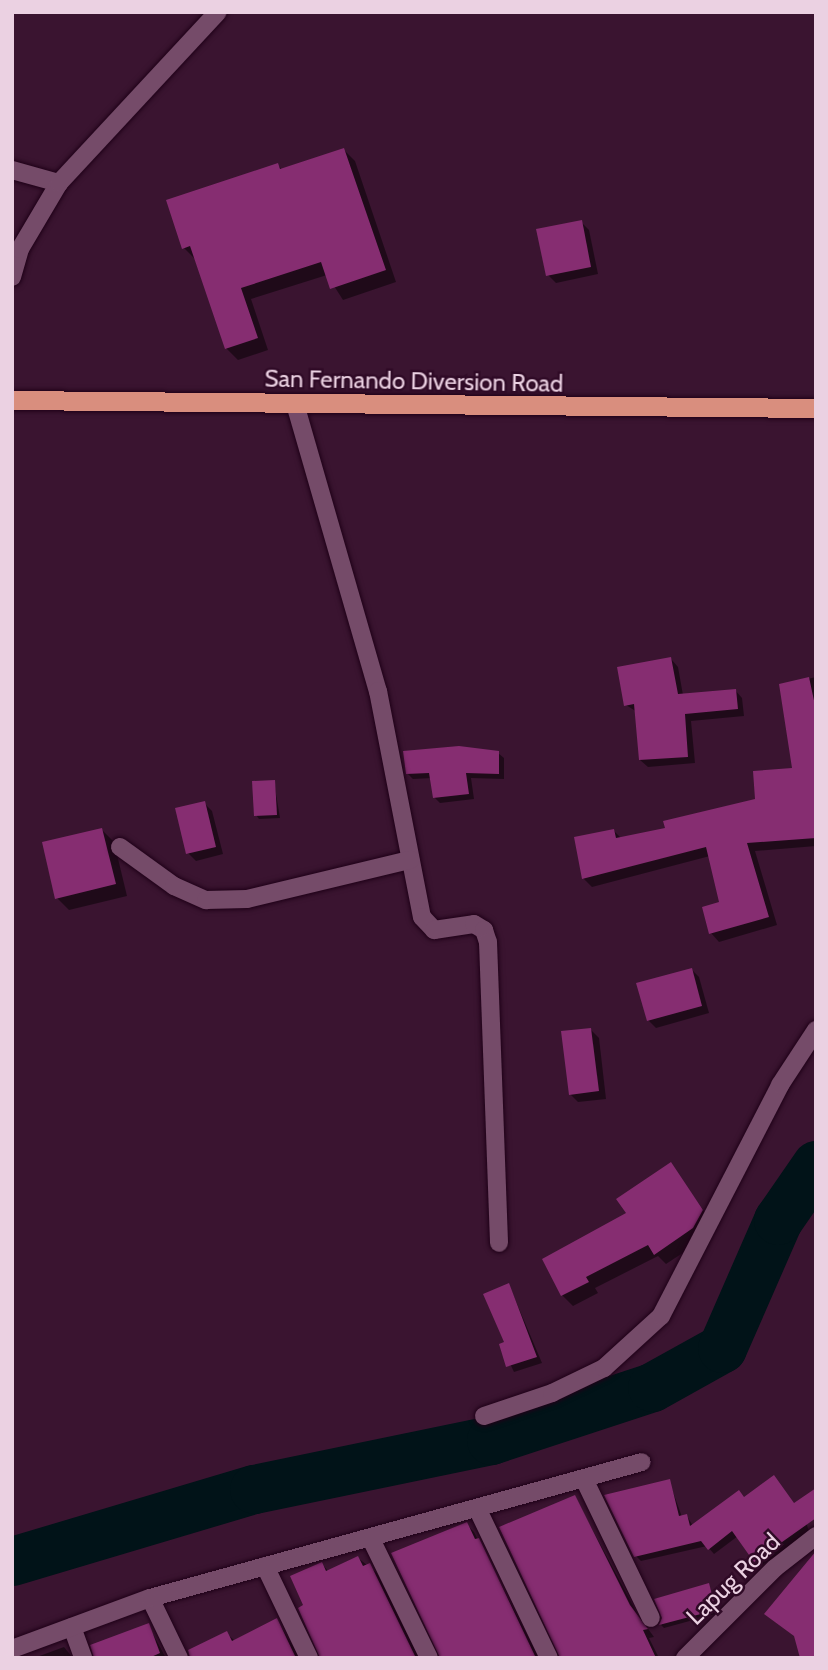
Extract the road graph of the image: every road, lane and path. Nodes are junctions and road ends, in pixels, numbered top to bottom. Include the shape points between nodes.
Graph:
1 (218, 12) edge
2 (12, 170) edge
3 (59, 183) junction
4 (12, 277) edge
5 (12, 400) edge
6 (295, 404) junction
7 (816, 408) edge
8 (120, 847) dead end
9 (410, 860) junction
10 (816, 1030) edge
11 (499, 1243) dead end
12 (484, 1416) dead end
13 (642, 1462) dead end
14 (584, 1479) junction
15 (478, 1510) junction
16 (816, 1536) edge
17 (371, 1539) junction
18 (265, 1566) junction
19 (150, 1598) junction
20 (651, 1618) dead end
21 (72, 1628) junction
22 (12, 1649) edge
23 (83, 1658) edge
24 (179, 1658) edge
25 (309, 1658) edge
26 (429, 1658) edge
27 (549, 1658) edge
28 (685, 1658) edge

1 - 3 street
2 - 3 street
3 - 4 street via 20,249
5 - 6 highway, San Fernando Diversion Road
6 - 7 highway, San Fernando Diversion Road
6 - 9 street via 378,691
8 - 9 street via 174,886 205,900 247,899
9 - 11 street via 427,926 434,930 474,924 484,929 488,942
10 - 12 street via 780,1085 661,1316 604,1368 552,1393
13 - 14 street
14 - 15 street
14 - 20 street
15 - 17 street
15 - 27 street
16 - 28 street, Lapug Road via 775,1568
17 - 18 street
17 - 26 street
18 - 19 street
18 - 25 street
19 - 21 street
19 - 24 street
21 - 22 street
21 - 23 street

